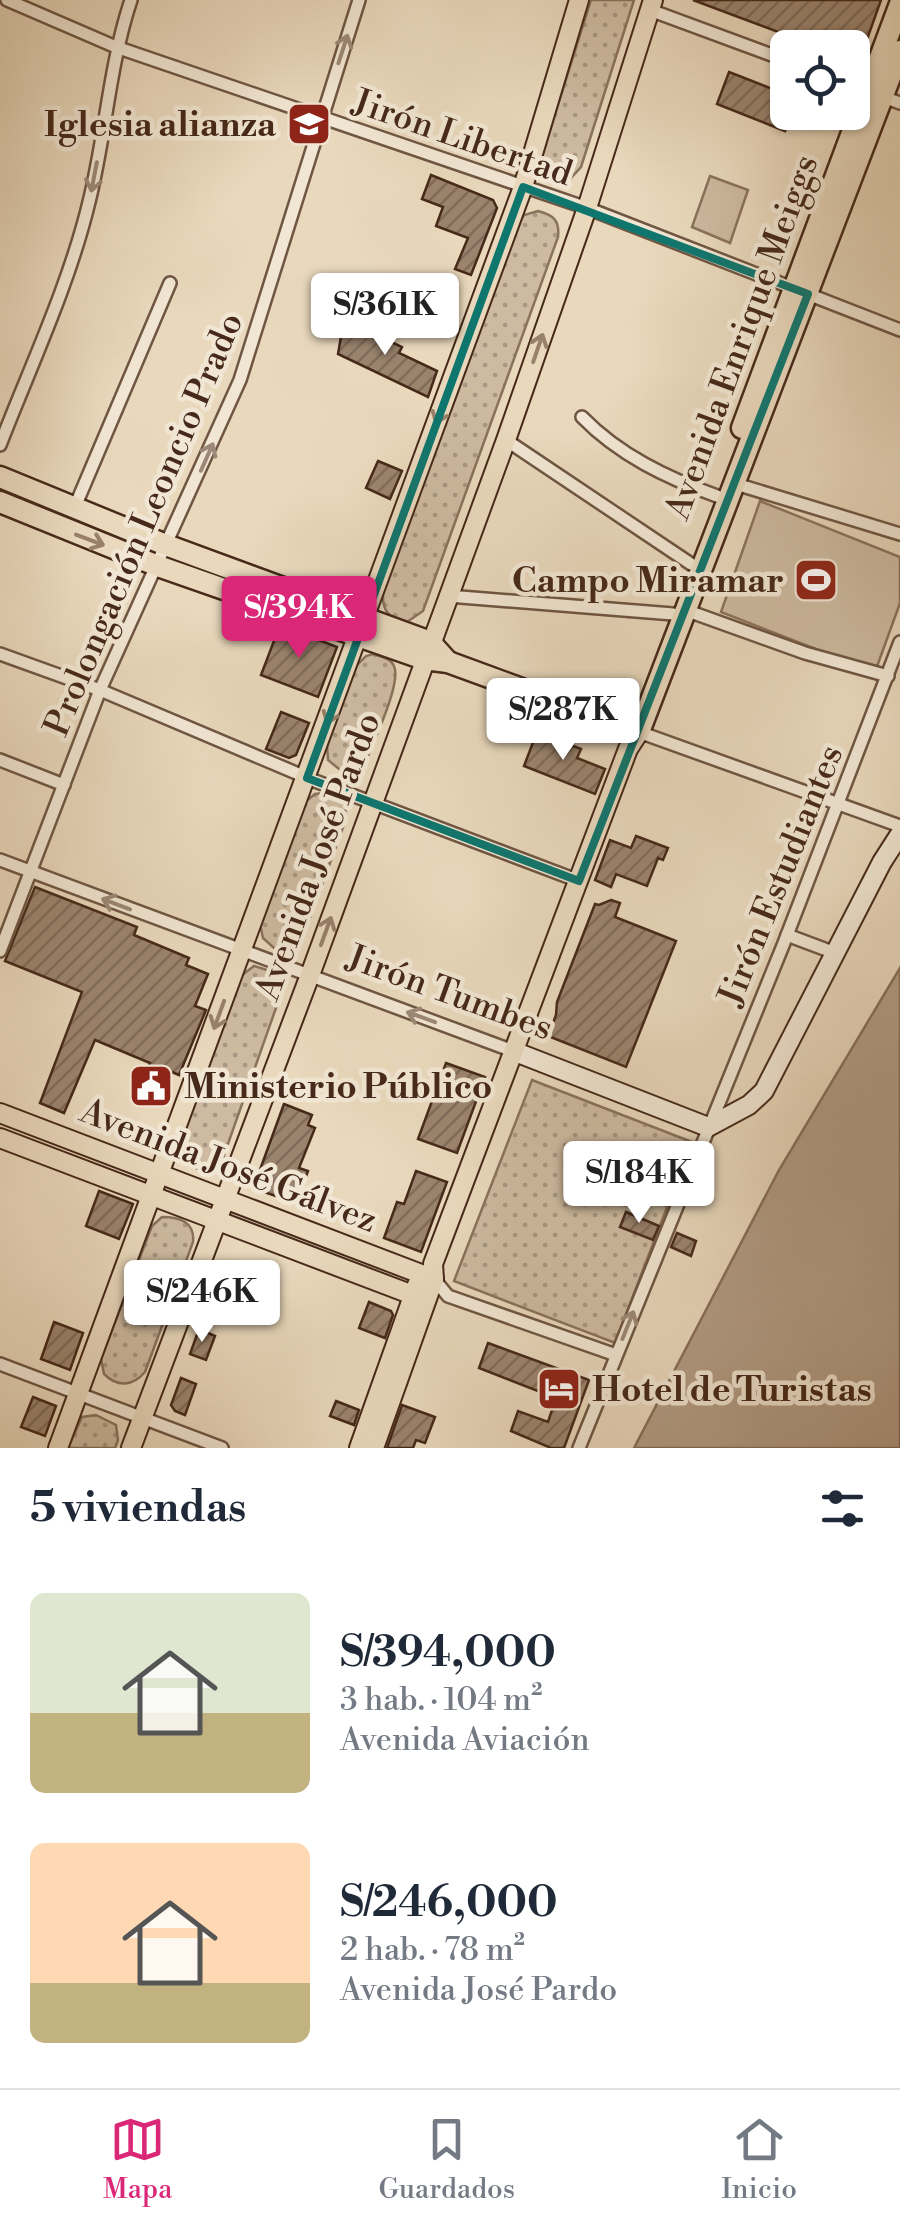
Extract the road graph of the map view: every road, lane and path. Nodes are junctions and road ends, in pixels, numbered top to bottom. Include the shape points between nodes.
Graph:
1 (7, 0) edge
2 (131, 0) edge
3 (359, 0) edge
4 (579, 0) edge
5 (900, 4) edge
6 (652, 5) edge
7 (116, 47) junction
8 (900, 51) edge
9 (770, 54) edge
10 (876, 93) edge
11 (322, 117) junction
12 (523, 186) junction
13 (587, 208) junction
14 (170, 283) dead end
15 (801, 292) junction
16 (900, 330) edge
17 (582, 417) dead end
18 (506, 440) junction
19 (0, 445) edge
20 (0, 477) edge
21 (736, 484) junction
22 (717, 496) junction
23 (0, 502) edge
24 (74, 508) junction
25 (900, 534) edge
26 (166, 545) junction
27 (691, 564) junction
28 (158, 566) junction
29 (448, 596) junction
30 (680, 612) junction
31 (362, 628) junction
32 (900, 642) edge
33 (427, 651) junction
34 (0, 654) edge
35 (897, 662) edge
36 (888, 676) junction
37 (100, 690) junction
38 (631, 736) junction
39 (0, 760) edge
40 (307, 778) junction
41 (64, 786) junction
42 (372, 802) junction
43 (838, 804) junction
44 (900, 826) edge
45 (900, 834) edge
46 (0, 860) edge
47 (28, 871) junction
48 (579, 881) junction
49 (788, 936) junction
50 (0, 951) edge
51 (242, 951) junction
52 (835, 952) junction
53 (310, 975) junction
54 (513, 1050) junction
55 (0, 1113) edge
56 (708, 1127) junction
57 (0, 1138) edge
58 (160, 1173) junction
59 (152, 1195) junction
60 (224, 1197) junction
61 (216, 1220) junction
62 (429, 1273) junction
63 (448, 1296) junction
64 (420, 1297) junction
65 (616, 1356) junction
66 (0, 1364) edge
67 (78, 1394) junction
68 (142, 1418) junction
69 (58, 1448) edge
70 (131, 1448) edge
71 (222, 1448) edge
72 (359, 1448) edge
73 (374, 1448) edge
74 (579, 1448) edge

1 - 7 street, Jirón Libertad
2 - 7 street
11 -> 3 street, Prolongación Leoncio Prado
4 - 12 main road, Avenida José Pardo
5 - 10 highway, Avenida Enrique Meiggs
6 - 9 street
6 - 13 main road, Avenida José Pardo
7 - 11 street, Jirón Libertad
7 -> 19 street via 72,261
8 - 10 highway, Avenida Enrique Meiggs
10 - 15 highway, Avenida Enrique Meiggs
11 - 12 street, Jirón Libertad
26 -> 11 street, Prolongación Leoncio Prado via 240,380
12 - 13 street, Jirón Libertad
12 -> 31 main road, Avenida José Pardo
13 - 15 street, Jirón Libertad
18 -> 13 main road, Avenida José Pardo
14 - 24 street
15 - 16 street, Jirón Libertad
15 - 21 highway, Avenida Enrique Meiggs
15 - 22 highway, Avenida Enrique Meiggs
17 - 22 street via 607,442
18 - 27 street
18 - 29 main road, Avenida José Pardo
20 - 24 highway
21 - 25 street
21 - 30 highway, Avenida Enrique Meiggs
22 - 27 highway, Avenida Enrique Meiggs
23 -> 28 highway
24 - 26 highway
26 - 28 street, Prolongación Leoncio Prado
26 - 31 highway
27 - 30 highway, Avenida Enrique Meiggs
28 - 31 highway
28 - 37 street, Prolongación Leoncio Prado
29 - 30 street
29 - 33 main road, Avenida José Pardo
30 - 36 street
30 - 38 highway, Avenida Enrique Meiggs
31 - 33 highway
31 -> 40 main road, Avenida José Pardo
32 - 35 street, Jirón Estudiantes
33 - 38 highway
33 - 42 main road, Avenida José Pardo
34 - 37 street
35 - 36 street, Jirón Estudiantes
36 - 43 street, Jirón Estudiantes
37 - 40 street
37 - 41 street, Prolongación Leoncio Prado
38 - 43 street
38 - 48 main road, Avenida Enrique Meiggs
39 - 41 street
40 - 42 street
40 - 51 main road, Avenida José Pardo
41 - 47 street, Prolongación Leoncio Prado
42 - 48 street
53 -> 42 main road, Avenida José Pardo
43 - 44 street
43 - 49 street, Jirón Estudiantes
45 - 52 main road
46 - 47 street, Jirón Tumbes
47 - 50 street, Prolongación Leoncio Prado
51 -> 47 street, Jirón Tumbes
48 - 54 main road, Avenida Enrique Meiggs
49 - 52 street
49 - 56 street, Jirón Estudiantes
51 - 53 street, Jirón Tumbes
51 -> 58 main road, Avenida José Pardo
52 - 56 main road via 764,1091
54 -> 53 street, Jirón Tumbes
53 - 60 main road, Avenida José Pardo
54 - 56 main road, Jirón Tumbes
54 - 62 main road, Avenida Enrique Meiggs
55 - 58 main road, Avenida José Gálvez
65 -> 56 street, Jirón Estudiantes
57 - 59 main road, Avenida José Gálvez
58 - 59 main road, Avenida José Pardo
58 - 60 main road, Avenida José Gálvez
59 - 61 main road, Avenida José Gálvez
59 - 67 main road, Avenida José Pardo
60 - 61 main road, Avenida José Pardo
60 - 62 main road, Avenida José Gálvez
61 - 64 main road, Avenida José Gálvez
61 - 68 main road, Avenida José Pardo
62 - 63 street
62 - 64 main road, Avenida Enrique Meiggs
63 - 64 street
63 - 65 street
64 - 72 main road
64 - 73 main road via 418,1322
65 - 74 street, Jirón Estudiantes
66 - 67 street
67 - 68 street
67 - 69 main road, Avenida José Pardo
68 - 70 main road, Avenida José Pardo
68 - 71 street

